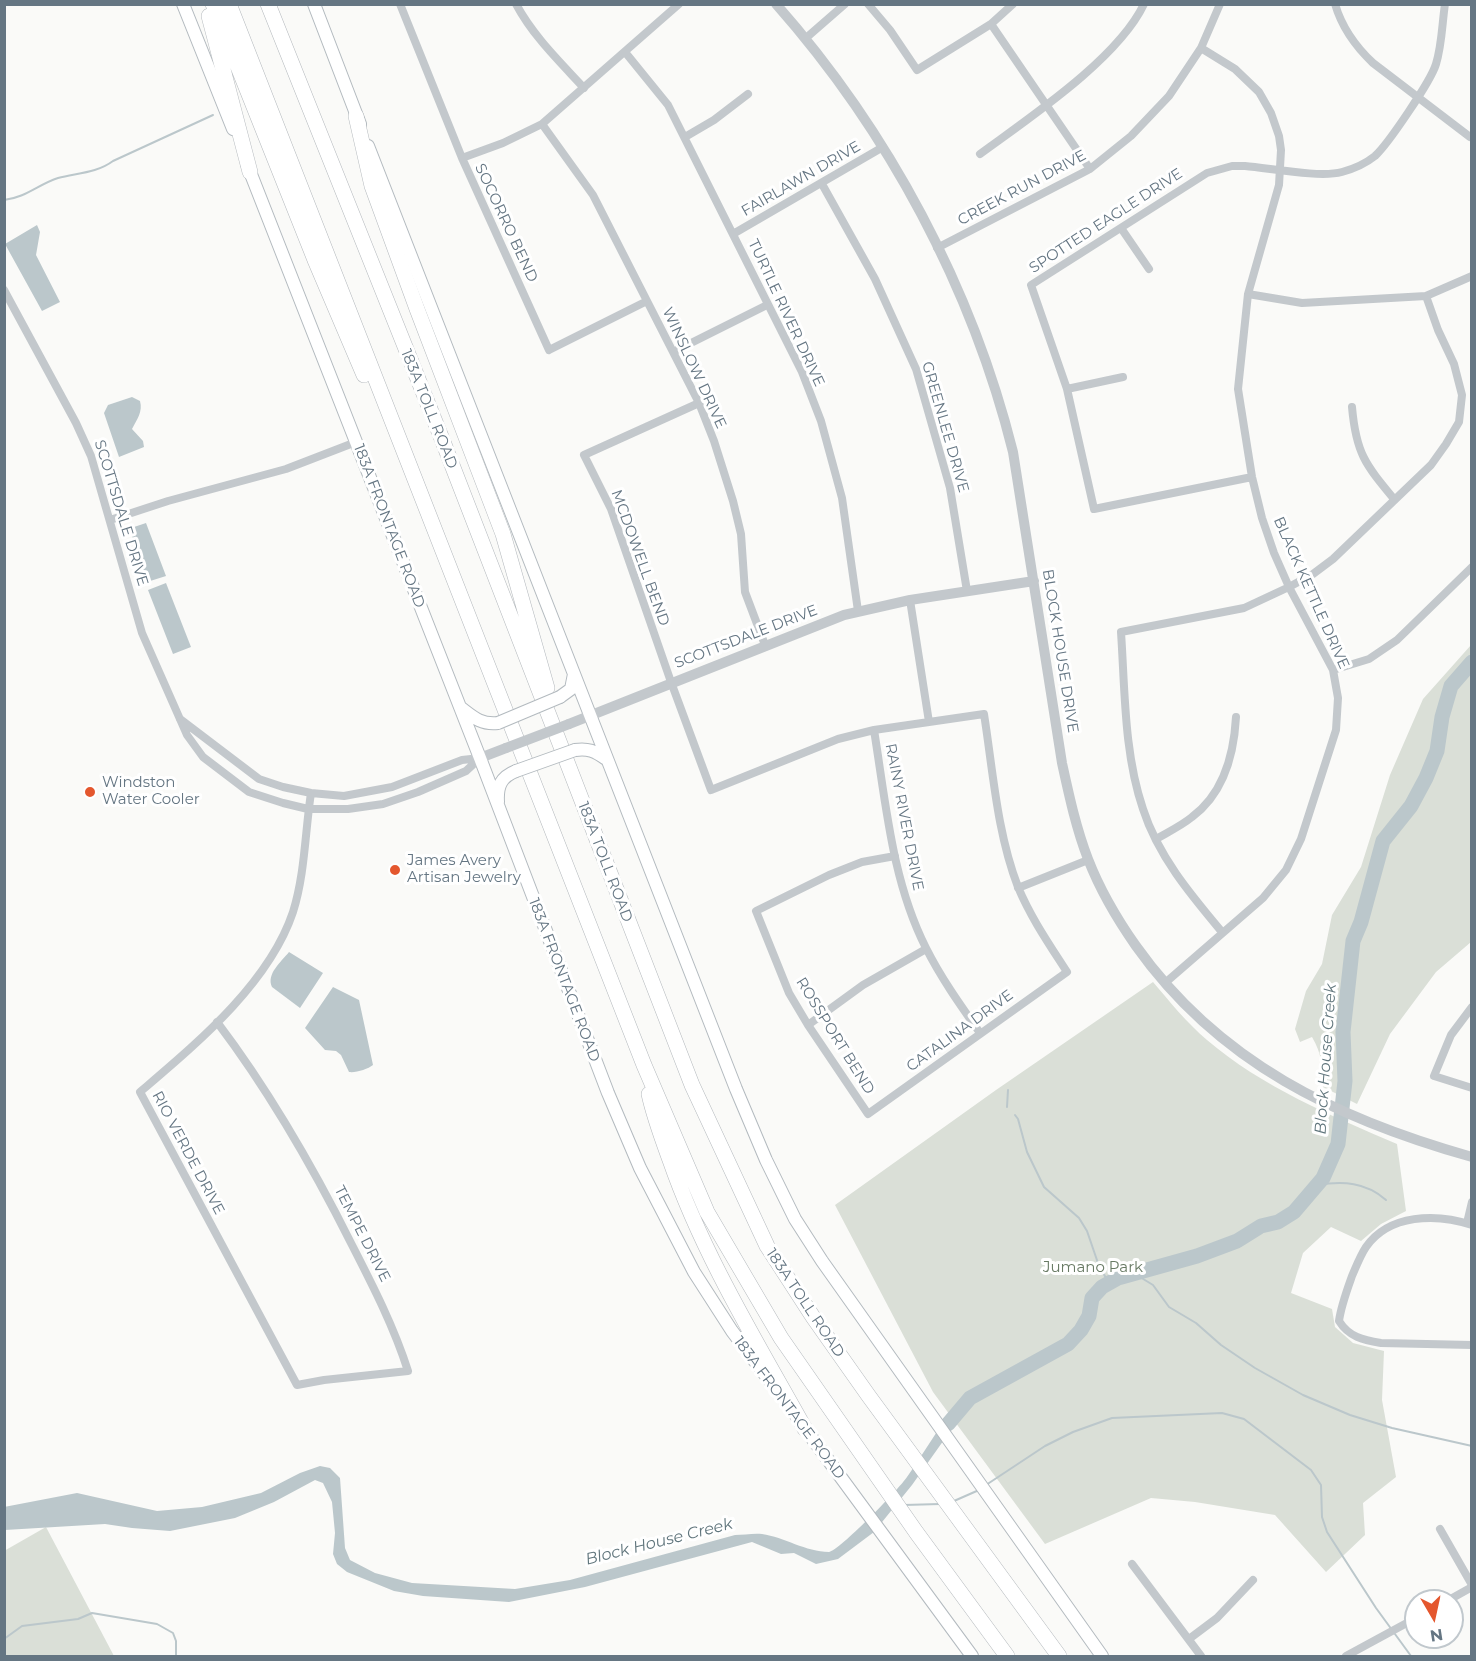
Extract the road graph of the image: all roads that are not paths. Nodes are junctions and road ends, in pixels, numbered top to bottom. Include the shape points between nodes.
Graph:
1 (183, 4) edge
2 (206, 4) edge
3 (213, 4) edge
4 (229, 4) edge
5 (268, 4) edge
6 (314, 4) edge
7 (400, 4) edge
8 (516, 4) edge
9 (679, 4) edge
10 (776, 4) edge
11 (845, 4) edge
12 (868, 4) edge
13 (1013, 4) edge
14 (1144, 4) edge
15 (1220, 4) edge
16 (1335, 4) edge
17 (1445, 4) edge
18 (992, 24) junction
19 (806, 39) junction
20 (1201, 48) junction
21 (625, 52) junction
22 (584, 88) junction
23 (748, 94) dead end
24 (1418, 96) junction
25 (1047, 105) junction
26 (356, 116) junction
27 (542, 124) junction
28 (685, 137) junction
29 (1470, 137) edge
30 (883, 147) junction
31 (980, 154) dead end
32 (462, 158) junction
33 (1090, 169) junction
34 (1280, 169) junction
35 (250, 172) junction
36 (822, 184) junction
37 (1121, 228) junction
38 (733, 234) junction
39 (937, 248) junction
40 (1149, 269) dead end
41 (1472, 276) edge
42 (4, 290) edge
43 (1248, 294) junction
44 (1425, 296) junction
45 (647, 301) junction
46 (768, 305) junction
47 (673, 352) junction
48 (1124, 377) dead end
49 (1067, 389) junction
50 (699, 403) junction
51 (1352, 407) dead end
52 (356, 442) junction
53 (1252, 477) junction
54 (1394, 499) junction
55 (429, 513) junction
56 (110, 520) junction
57 (1472, 567) edge
58 (1034, 581) junction
59 (1289, 587) junction
60 (966, 591) junction
61 (910, 600) junction
62 (858, 611) junction
63 (765, 645) junction
64 (1333, 670) junction
65 (574, 671) junction
66 (670, 682) junction
67 (459, 706) junction
68 (589, 714) junction
69 (1236, 717) dead end
70 (180, 719) junction
71 (929, 722) junction
72 (874, 730) junction
73 (480, 759) junction
74 (607, 760) junction
75 (571, 775) junction
76 (311, 793) junction
77 (308, 809) junction
78 (499, 809) junction
79 (1156, 839) junction
80 (895, 856) junction
81 (1088, 860) junction
82 (1018, 888) junction
83 (1222, 932) junction
84 (926, 949) junction
85 (1165, 983) junction
86 (1472, 1007) edge
87 (217, 1022) junction
88 (808, 1024) junction
89 (980, 1033) junction
90 (644, 1065) junction
91 (1472, 1088) edge
92 (868, 1114) joint
93 (1472, 1156) edge
94 (1472, 1202) edge
95 (1469, 1224) edge
96 (1472, 1346) edge
97 (297, 1385) joint
98 (805, 1428) junction
99 (1440, 1529) dead end
100 (1132, 1564) dead end
101 (1252, 1580) dead end
102 (1472, 1586) edge
103 (1404, 1625) edge
104 (1189, 1639) junction
105 (972, 1656) edge
106 (1007, 1656) edge
107 (1059, 1656) edge
108 (1102, 1656) edge
109 (1201, 1656) edge
110 (1346, 1656) edge

1 - 35 main road, 183A FRONTAGE ROAD
2 - 35 highway
3 - 55 highway via 373,397 400,460
4 - 55 highway
5 - 75 highway, 183A TOLL ROAD
6 - 26 main road
7 - 32 street, SOCORRO BEND
8 - 22 street
9 - 21 street
10 - 19 street, BLOCK HOUSE DRIVE
11 - 19 street
12 - 18 street via 917,70
13 - 18 street
14 - 25 street via 1109,51
15 - 20 street, CREEK RUN DRIVE
16 - 24 street via 1360,51
17 - 24 street, SPOTTED EAGLE DRIVE via 1436,65
18 - 25 street
19 - 30 street, BLOCK HOUSE DRIVE
20 - 33 street, CREEK RUN DRIVE via 1169,96 1131,136
20 - 34 street, BLACK KETTLE DRIVE via 1235,69 1266,102 1279,136
21 - 22 street
21 - 28 street, TURTLE RIVER DRIVE via 668,105
22 - 27 street
23 - 28 street
24 - 29 street
24 - 34 street, SPOTTED EAGLE DRIVE via 1382,148 1360,165 1325,174
25 - 31 street
25 - 33 street
26 - 65 main road
26 - 75 highway via 372,186 503,534
27 - 32 street
27 - 45 street, WINSLOW DRIVE via 593,195
28 - 38 street, TURTLE RIVER DRIVE
30 - 36 street, FAIRLAWN DRIVE
30 - 39 street, BLOCK HOUSE DRIVE
32 - 45 street, SOCORRO BEND via 549,350
33 - 39 street, CREEK RUN DRIVE
34 - 37 street, SPOTTED EAGLE DRIVE via 1232,166 1207,173
34 - 43 street, BLACK KETTLE DRIVE
35 - 52 main road, 183A FRONTAGE ROAD
36 - 38 street, FAIRLAWN DRIVE
36 - 60 street, GREENLEE DRIVE via 875,279 916,369 950,488
37 - 40 street
37 - 49 street, SPOTTED EAGLE DRIVE via 1031,285
38 - 46 street, TURTLE RIVER DRIVE
39 - 58 street, BLOCK HOUSE DRIVE via 964,306 1001,407 1013,452
41 - 44 street
42 - 56 street, SCOTTSDALE DRIVE via 84,440
43 - 44 street via 1302,303
43 - 53 street, BLACK KETTLE DRIVE via 1238,389
44 - 54 street via 1454,364 1462,395 1459,422 1431,465
45 - 47 street, WINSLOW DRIVE
46 - 47 street
46 - 62 street, TURTLE RIVER DRIVE via 821,421 842,498
47 - 50 street, WINSLOW DRIVE
48 - 49 street
49 - 53 street, SPOTTED EAGLE DRIVE via 1094,509
50 - 63 street, WINSLOW DRIVE via 733,501 741,534 745,592
50 - 66 street, MCDOWELL BEND via 584,455 611,509
51 - 54 street via 1354,434 1363,458
52 - 56 street via 286,469
52 - 67 main road, 183A FRONTAGE ROAD
53 - 59 street, BLACK KETTLE DRIVE via 1265,527
54 - 59 street via 1333,559
55 - 90 highway
56 - 70 street, SCOTTSDALE DRIVE via 142,633
57 - 64 street via 1397,640 1369,659
58 - 60 street, SCOTTSDALE DRIVE
58 - 81 street, BLOCK HOUSE DRIVE via 1062,763
59 - 64 street, BLACK KETTLE DRIVE
59 - 79 street via 1244,608 1121,632 1133,774
60 - 61 street, SCOTTSDALE DRIVE
61 - 62 street, SCOTTSDALE DRIVE
61 - 71 street
62 - 63 street, SCOTTSDALE DRIVE
63 - 66 street, SCOTTSDALE DRIVE
64 - 83 street, BLACK KETTLE DRIVE via 1338,698 1336,730 1301,839 1279,880
65 - 67 main road, bridge via 571,689 560,698 498,723 480,722
65 - 68 main road
66 - 68 street, SCOTTSDALE DRIVE
66 - 72 street, MCDOWELL BEND via 711,790 838,739
67 - 73 main road, 183A FRONTAGE ROAD
68 - 73 street, SCOTTSDALE DRIVE, bridge
68 - 74 main road
69 - 79 street via 1224,777 1212,798 1192,817
70 - 76 street, SCOTTSDALE DRIVE via 259,778
70 - 77 street, SCOTTSDALE DRIVE via 202,757 249,792
71 - 72 street
71 - 82 street via 984,714 1005,847
72 - 80 street, RAINY RIVER DRIVE
73 - 76 street, SCOTTSDALE DRIVE via 462,760 392,787 344,796
73 - 77 street, SCOTTSDALE DRIVE via 466,771 383,804
73 - 78 main road, 183A FRONTAGE ROAD
74 - 78 main road, bridge via 585,748 508,774 500,784
74 - 108 main road via 736,1089 795,1219
75 - 107 highway, 183A TOLL ROAD via 692,1085 766,1246 813,1317
76 - 77 street, RIO VERDE DRIVE
77 - 87 street, RIO VERDE DRIVE via 293,913 270,959
78 - 98 main road, 183A FRONTAGE ROAD via 640,1168 694,1272
79 - 83 street via 1187,890
80 - 84 street, RAINY RIVER DRIVE via 902,888
80 - 88 street, ROSSPORT BEND via 862,862 829,875 756,911 789,993
81 - 82 street
81 - 85 street, BLOCK HOUSE DRIVE via 1124,929
82 - 89 street, CATALINA DRIVE via 1067,972
83 - 85 street, BLACK KETTLE DRIVE
84 - 88 street via 863,985
84 - 89 street, RAINY RIVER DRIVE
85 - 93 street, BLOCK HOUSE DRIVE via 1220,1038 1278,1077 1351,1116 1395,1134
86 - 91 street via 1451,1035 1434,1076
87 - 97 street, RIO VERDE DRIVE via 140,1092
87 - 97 street, TEMPE DRIVE via 250,1065 319,1180 381,1302 408,1371
88 - 92 street, ROSSPORT BEND
89 - 92 street, CATALINA DRIVE
90 - 98 highway via 653,1112 709,1252
90 - 106 highway via 707,1212 781,1338
94 - 95 street
95 - 96 street via 1429,1218 1401,1221 1381,1233 1366,1246 1340,1321 1357,1338 1381,1343
98 - 105 main road, 183A FRONTAGE ROAD
99 - 102 street
100 - 104 street
101 - 104 street via 1217,1618
103 - 110 street
104 - 109 street

